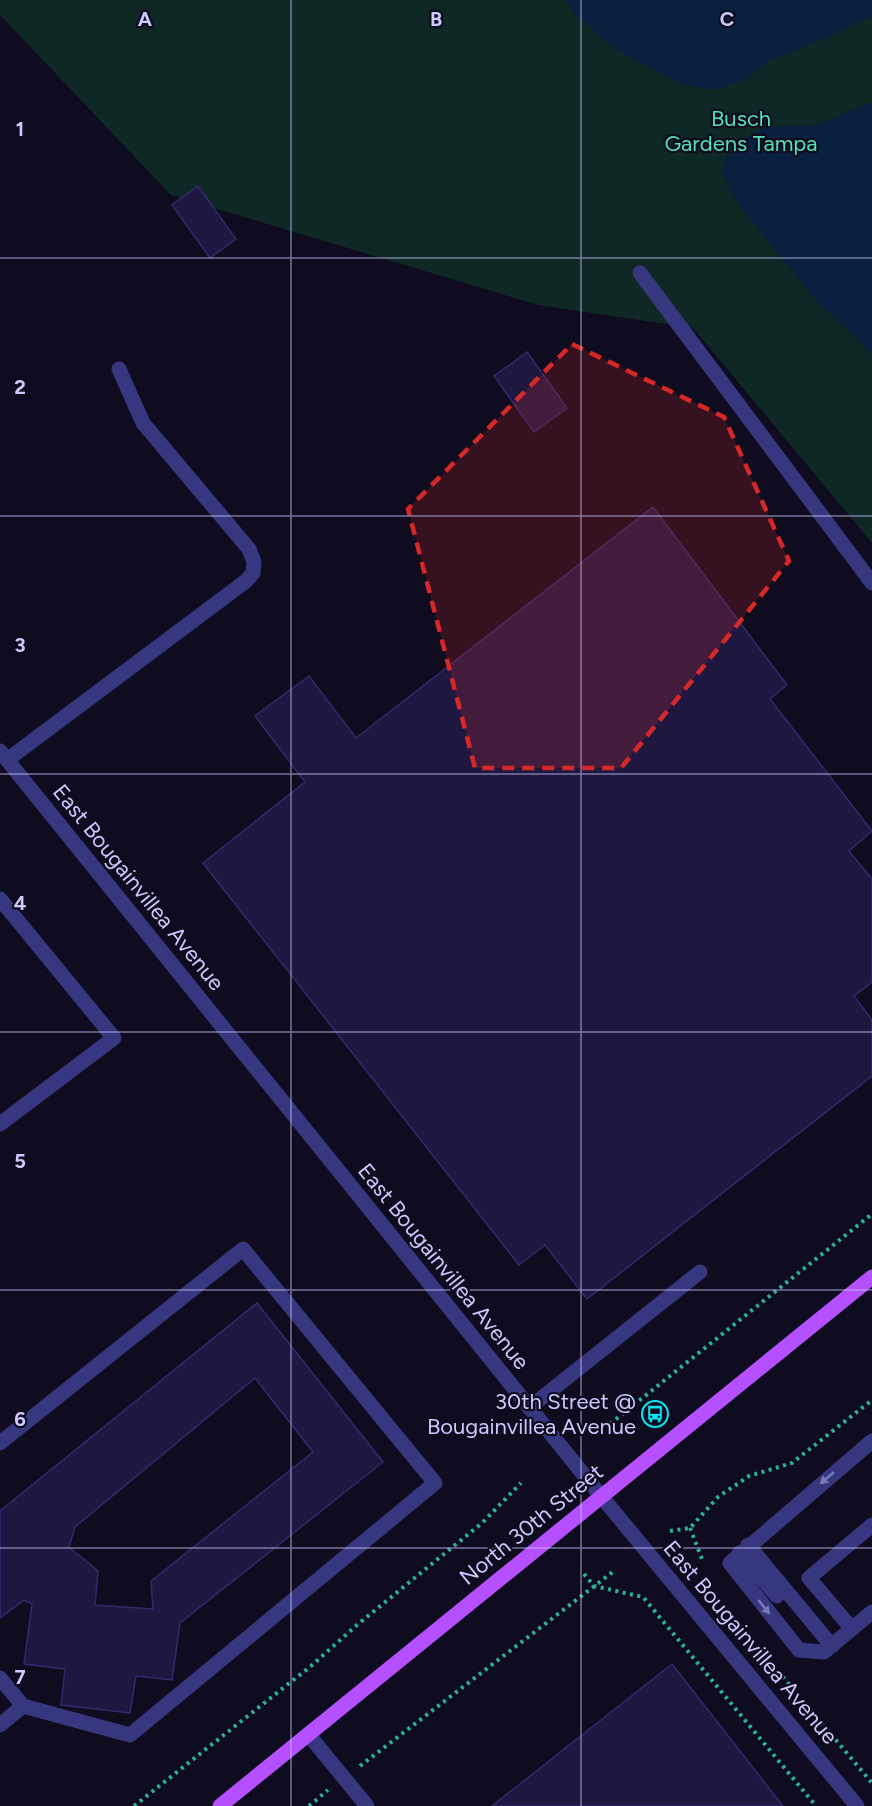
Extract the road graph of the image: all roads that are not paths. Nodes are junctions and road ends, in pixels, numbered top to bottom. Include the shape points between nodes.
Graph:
1 (640, 273) dead end
2 (119, 369) dead end
3 (872, 583) edge
4 (4, 755) edge
5 (0, 899) edge
6 (0, 1124) edge
7 (700, 1272) dead end
8 (872, 1277) edge
9 (529, 1408) junction
10 (872, 1441) edge
11 (0, 1443) edge
12 (601, 1496) junction
13 (872, 1525) edge
14 (744, 1549) junction
15 (872, 1612) edge
16 (852, 1629) junction
17 (828, 1649) junction
18 (1, 1681) edge
19 (23, 1706) junction
20 (0, 1725) edge
21 (308, 1734) junction
22 (220, 1806) edge
23 (367, 1806) edge
24 (857, 1806) edge

1 - 3 street
2 - 4 street via 143,423 249,549 253,573
4 - 9 street, East Bougainvillea Avenue
5 - 6 street via 114,1038
7 - 9 street
8 - 12 main road, North 30th Street
9 - 12 street, East Bougainvillea Avenue
10 -> 14 street
11 - 19 street via 243,1249 435,1483 130,1735
12 - 21 main road, North 30th Street
12 - 24 street, East Bougainvillea Avenue
13 - 16 street via 809,1578
14 - 17 street
14 -> 17 street via 729,1563 799,1650
15 - 16 street
16 - 17 street
18 - 19 street
19 - 20 street
21 - 22 main road, North 30th Street
21 - 23 street

